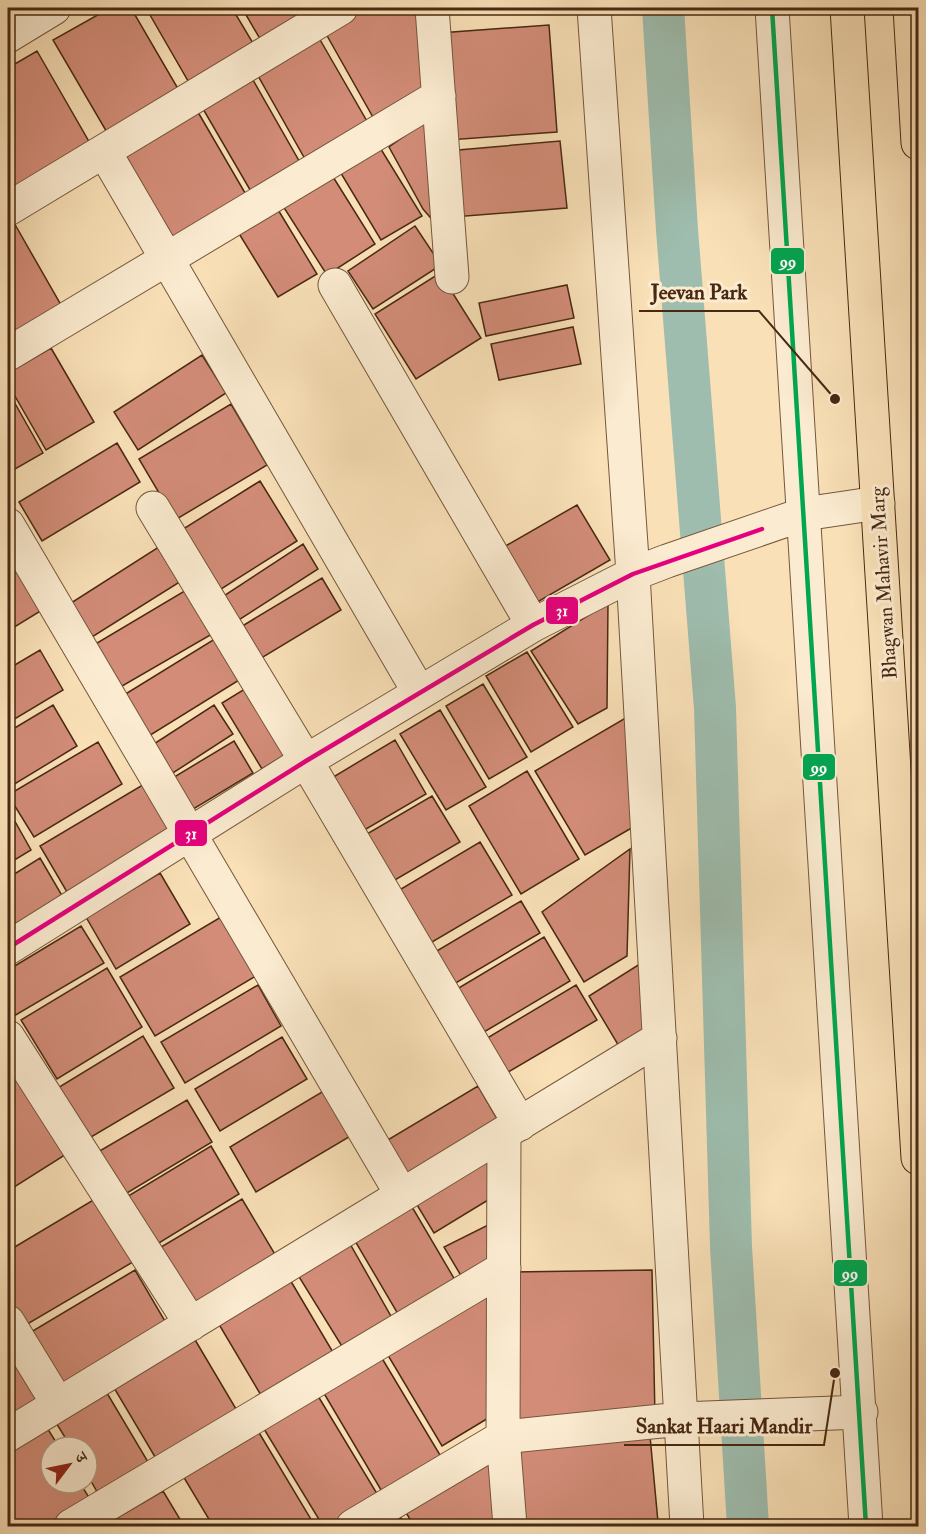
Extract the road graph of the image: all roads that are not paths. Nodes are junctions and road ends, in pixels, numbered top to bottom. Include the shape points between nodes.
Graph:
1 (341, 8) edge
2 (432, 8) edge
3 (594, 8) edge
4 (772, 8) edge
5 (847, 8) edge
6 (910, 8) edge
7 (43, 10) edge
8 (8, 36) edge
9 (439, 96) junction
10 (918, 143) edge
11 (104, 151) junction
12 (8, 209) edge
13 (166, 259) junction
14 (452, 277) dead end
15 (335, 285) dead end
16 (8, 354) edge
17 (878, 503) junction
18 (153, 508) dead end
19 (804, 514) junction
20 (8, 525) edge
21 (633, 574) junction
22 (533, 625) junction
23 (419, 692) junction
24 (306, 761) junction
25 (188, 834) junction
26 (8, 948) edge
27 (8, 1037) edge
28 (660, 1038) junction
29 (512, 1129) junction
30 (918, 1158) edge
31 (402, 1195) junction
32 (504, 1268) junction
33 (8, 1322) edge
34 (191, 1324) junction
35 (58, 1404) junction
36 (861, 1412) junction
37 (696, 1418) junction
38 (8, 1435) edge
39 (503, 1437) junction
40 (71, 1527) edge
41 (353, 1527) edge
42 (510, 1527) edge
43 (687, 1527) edge
44 (866, 1527) edge

1 - 11 street
2 - 9 street
3 - 21 street
4 - 19 street
5 - 17 main road, Bhagwan Mahavir Marg
6 - 10 main road
7 - 8 street
9 - 13 street
9 - 14 street
11 - 12 street
11 - 13 street
13 - 16 street
13 - 23 street
15 - 22 street
17 - 19 street
17 - 30 main road, Bhagwan Mahavir Marg
18 - 24 street
19 - 21 street
19 - 36 street
20 - 25 street
21 - 22 street
21 - 28 street
22 - 23 street
23 - 24 street
24 - 25 street
24 - 29 street
25 - 26 street
25 - 31 street
27 - 34 street
28 - 29 street
28 - 37 street
29 - 31 street
29 - 32 street
31 - 34 street
32 - 39 street
32 - 40 street
33 - 35 street
34 - 35 street
35 - 38 street
36 - 37 street
36 - 44 street
37 - 39 street
37 - 43 street
39 - 41 street
39 - 42 street

